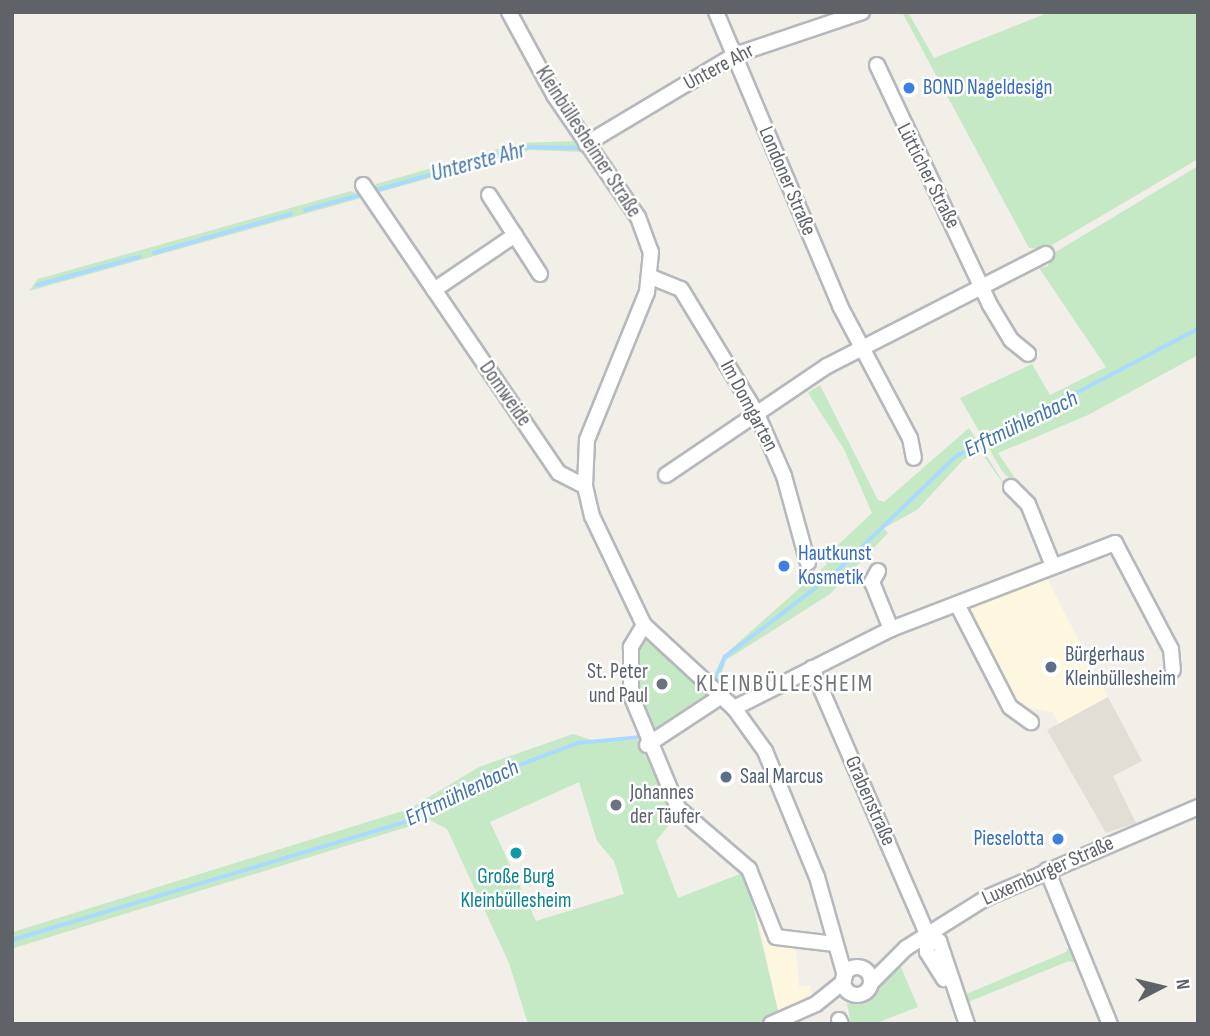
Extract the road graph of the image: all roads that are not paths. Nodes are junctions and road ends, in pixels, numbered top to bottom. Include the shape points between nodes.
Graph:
1 (509, 12) edge
2 (716, 12) edge
3 (862, 12) edge
4 (735, 55) junction
5 (877, 65) dead end
6 (586, 144) junction
7 (363, 185) dead end
8 (489, 195) dead end
9 (515, 235) junction
10 (1046, 254) dead end
11 (540, 274) dead end
12 (651, 276) junction
13 (983, 287) junction
14 (434, 290) junction
15 (862, 348) junction
16 (1028, 354) dead end
17 (757, 414) junction
18 (915, 458) dead end
19 (666, 475) dead end
20 (585, 486) junction
21 (1011, 487) dead end
22 (808, 563) dead end
23 (1053, 566) junction
24 (877, 571) dead end
25 (957, 604) junction
26 (644, 625) junction
27 (891, 629) junction
28 (812, 668) junction
29 (1173, 670) dead end
30 (714, 692) junction
31 (734, 708) junction
32 (1031, 722) dead end
33 (645, 739) junction
34 (1198, 807) edge
35 (1047, 870) junction
36 (927, 934) junction
37 (835, 944) junction
38 (906, 948) junction
39 (852, 973) junction
40 (871, 983) junction
41 (855, 995) junction
42 (771, 1024) edge
43 (786, 1024) edge
44 (967, 1024) edge
45 (1110, 1024) edge

1 - 6 street, Kleinbüllesheimer Straße
2 - 4 street, Londoner Straße
3 - 4 street, Untere Ahr
4 - 6 street, Untere Ahr
4 - 15 street, Londoner Straße
5 - 13 street, Lütticher Straße
6 - 12 street, Kleinbüllesheimer Straße via 642,226
7 - 14 street, Domweide
8 - 9 street
9 - 11 street
9 - 14 street
10 - 13 street
12 - 17 street, Im Domgarten via 681,289
12 - 20 street via 592,420
13 - 15 street
13 - 16 street, Lütticher Straße via 1011,340
14 - 20 street, Domweide via 559,473
15 - 17 street
15 - 18 street, Londoner Straße via 911,438
17 - 19 street
17 - 22 street, Im Domgarten via 784,476
20 - 26 street via 596,528
21 - 23 street via 1028,505
23 - 25 street
23 - 29 street via 1115,543 1171,649
24 - 27 street via 872,582
25 - 27 street
25 - 32 street via 1010,707
26 - 30 street
26 - 33 street via 633,640 628,667
27 - 28 street
28 - 31 street
28 - 36 street, Grabenstraße
30 - 31 street
30 - 33 street
31 - 37 street via 782,787
33 - 37 street via 687,819 749,869 776,937
34 - 35 street, Luxemburger Straße
35 - 36 street, Luxemburger Straße
35 - 45 street
36 - 38 street, Luxemburger Straße
36 - 44 street, Grabenstraße via 927,952
37 - 39 street
38 - 39 street, Luxemburger Straße
38 - 40 street, Luxemburger Straße
39 - 40 street
39 - 41 street
39 - 42 street, Luxemburger Straße via 817,1004
40 - 41 street, Luxemburger Straße
41 - 43 street

